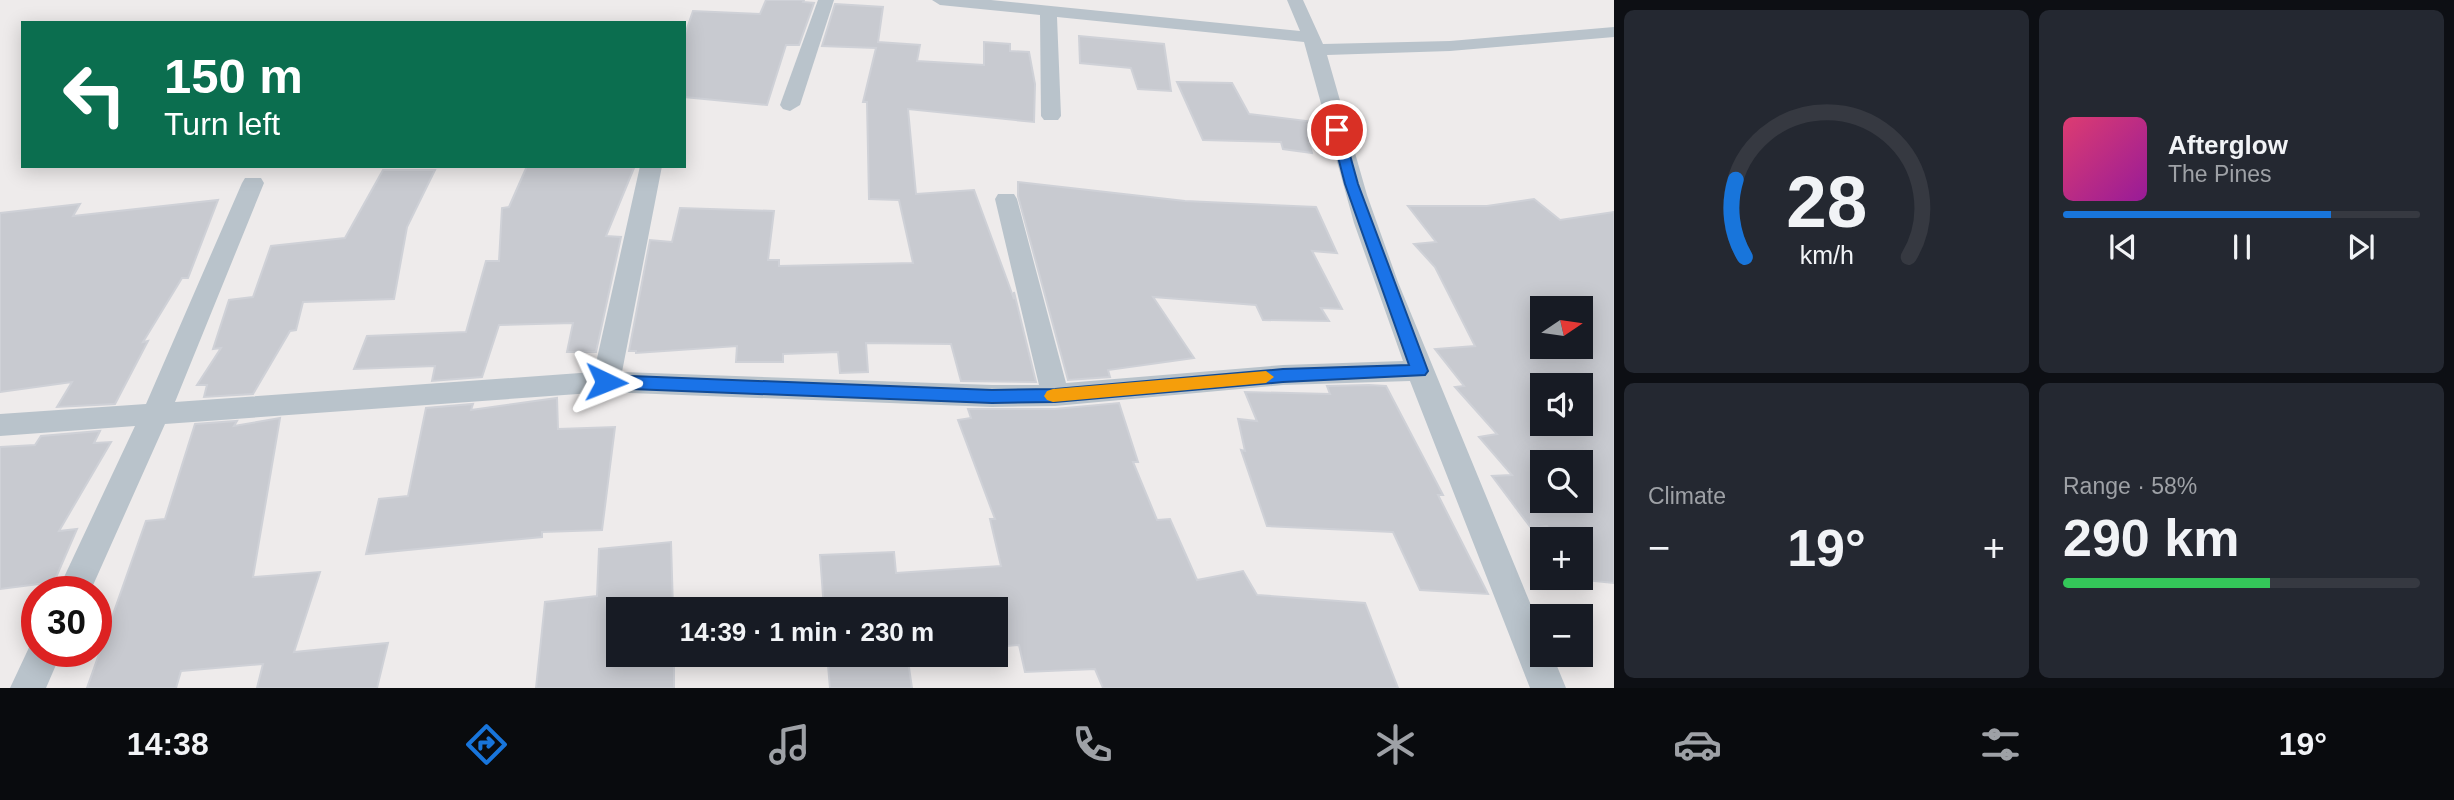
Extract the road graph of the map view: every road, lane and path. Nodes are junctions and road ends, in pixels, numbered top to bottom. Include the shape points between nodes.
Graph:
1 (826, 0) edge
2 (940, 0) edge
3 (1295, 0) edge
4 (1048, 11) junction
5 (1614, 32) edge
6 (1313, 44) junction
7 (790, 105) dead end
8 (1051, 117) dead end
9 (651, 168) edge
10 (253, 183) dead end
11 (1006, 199) dead end
12 (1419, 371) junction
13 (606, 382) junction
14 (1055, 396) junction
15 (156, 412) junction
16 (0, 425) edge
17 (80, 576) edge
18 (38, 667) edge
19 (28, 688) edge
20 (1548, 688) edge

1 - 7 street
2 - 4 street
3 - 6 street
4 - 6 street
4 - 8 street
5 - 6 street via 1450,46
6 - 12 street via 1351,184
9 - 13 street
10 - 15 street
11 - 14 street
12 - 14 street via 1283,376
12 - 20 street
13 - 14 street
13 - 15 street
15 - 16 street
15 - 17 street
18 - 19 street

